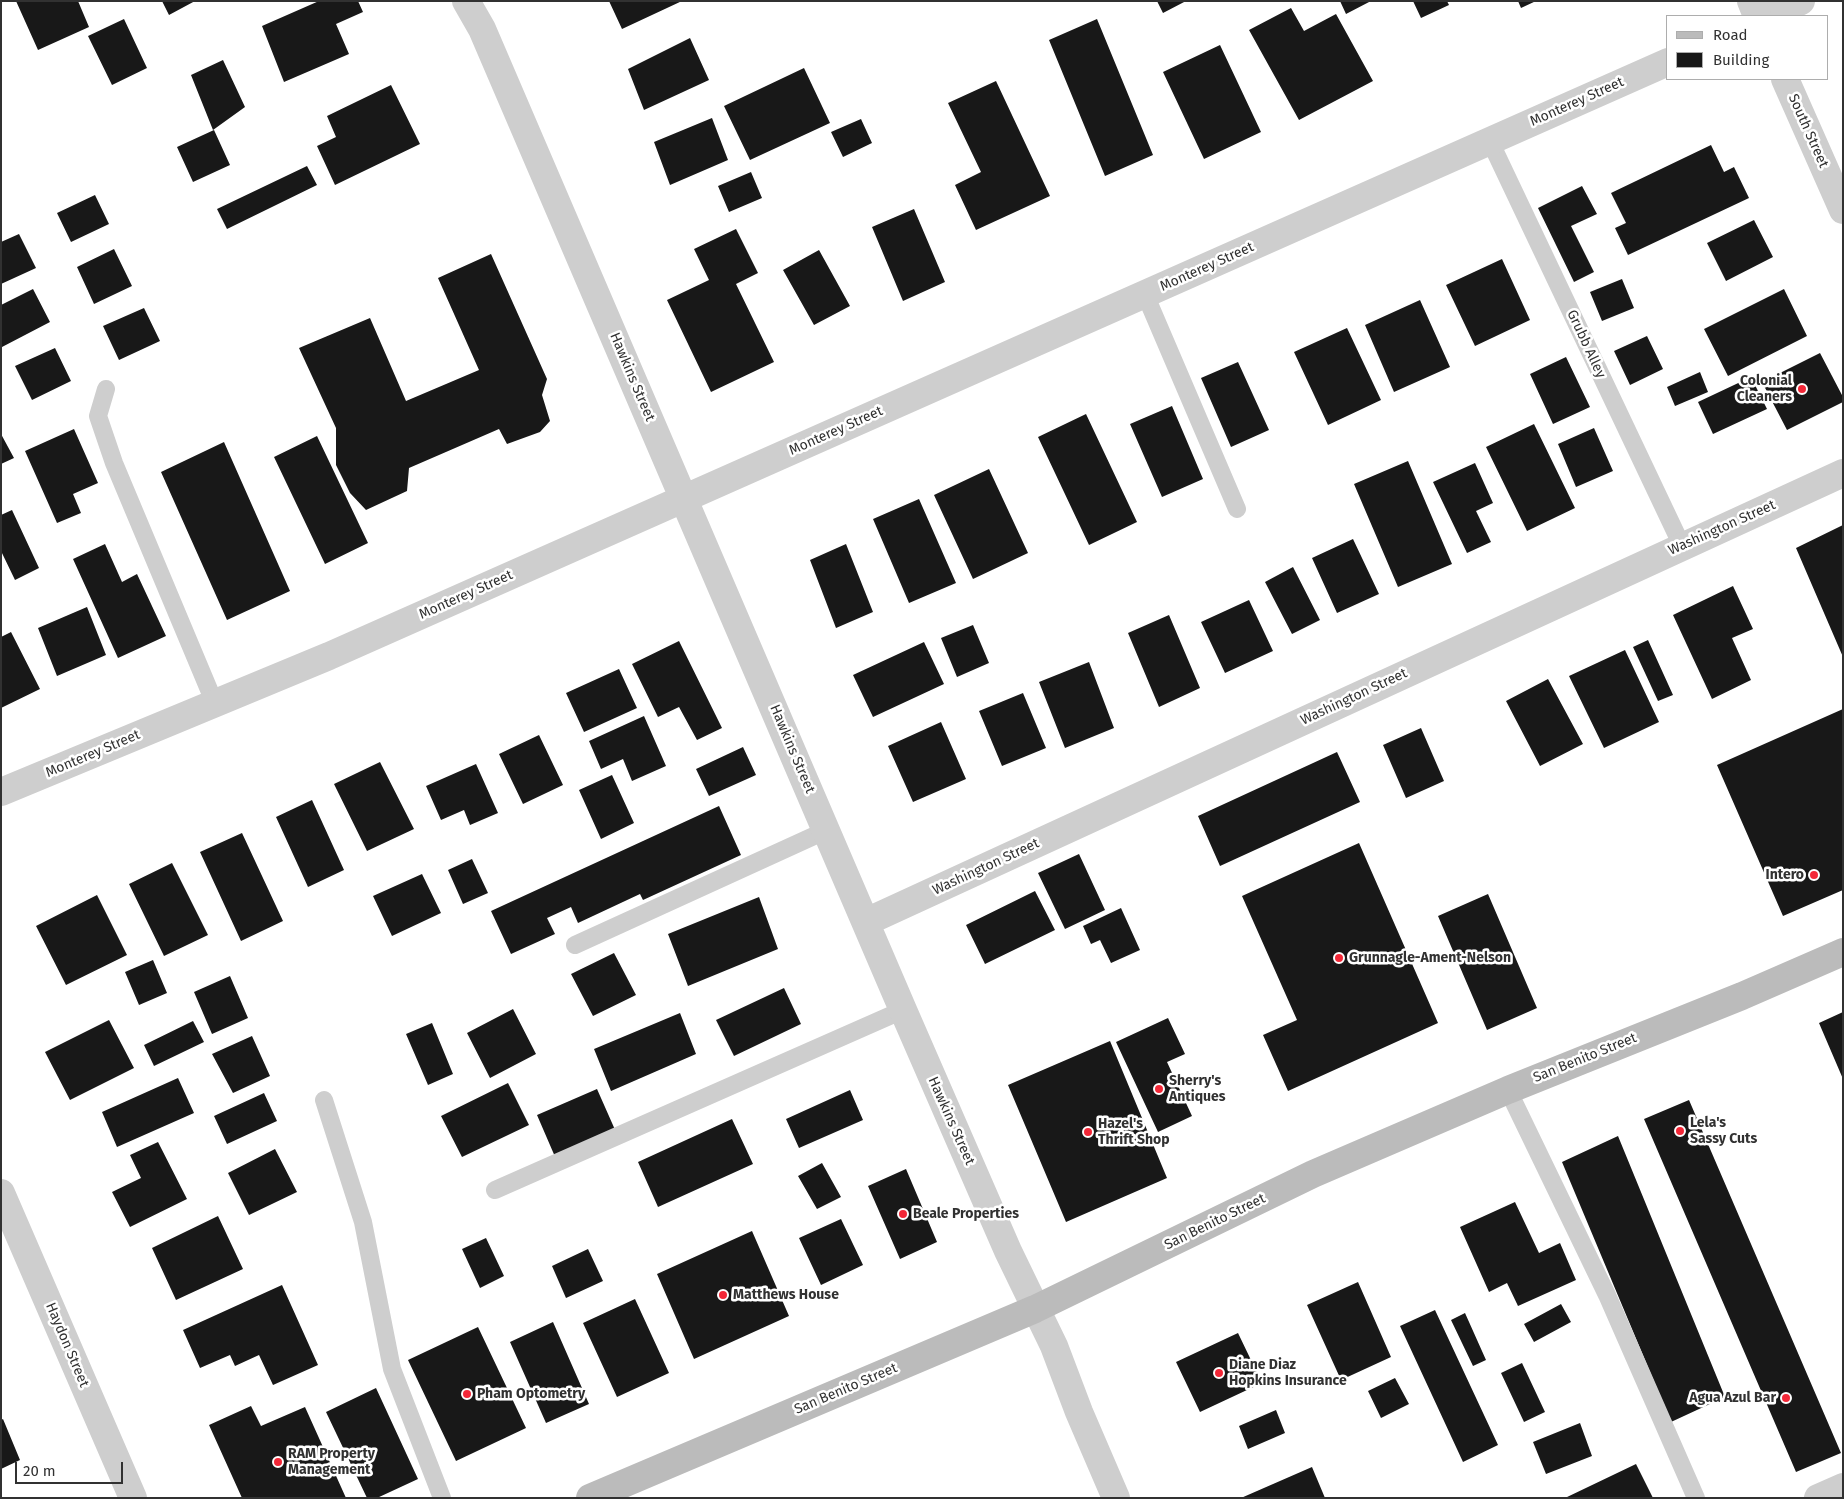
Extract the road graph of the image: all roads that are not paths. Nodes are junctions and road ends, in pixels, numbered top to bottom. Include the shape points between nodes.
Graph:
1 (466, 1) edge
2 (1751, 1) edge
3 (1802, 1) edge
4 (1757, 15) edge
5 (1771, 15) edge
6 (1666, 63) edge
7 (1785, 80) edge
8 (1490, 141) junction
9 (1843, 210) edge
10 (1145, 294) junction
11 (106, 389) dead end
12 (1843, 473) edge
13 (684, 498) junction
14 (1237, 509) dead end
15 (1682, 546) junction
16 (215, 704) junction
17 (1, 792) edge
18 (827, 830) junction
19 (866, 922) junction
20 (575, 945) dead end
21 (1843, 952) edge
22 (903, 1010) junction
23 (1508, 1090) junction
24 (324, 1100) dead end
25 (495, 1190) dead end
26 (1, 1193) edge
27 (1035, 1309) junction
28 (1843, 1487) edge
29 (134, 1498) edge
30 (442, 1498) edge
31 (590, 1498) edge
32 (1116, 1498) edge
33 (1696, 1498) edge
34 (1818, 1498) edge

1 - 13 street, Hawkins Street via 482,29
2 - 4 street
3 - 5 street
6 - 8 street, Monterey Street
7 - 9 street, South Street
8 - 10 street, Monterey Street
8 - 15 lane, Grubb Alley
10 - 13 street, Monterey Street
10 - 14 lane
11 - 16 lane via 98,416 108,447
12 - 15 street, Washington Street
13 - 16 street, Monterey Street
13 - 18 street, Hawkins Street
15 - 19 street, Washington Street
16 - 17 street, Monterey Street
18 - 19 street, Hawkins Street
18 - 20 lane
19 - 22 street, Hawkins Street
21 - 23 main road, San Benito Street
22 - 25 lane
22 - 27 street, Hawkins Street
23 - 27 main road, San Benito Street via 1313,1174
23 - 33 lane via 1607,1294
24 - 30 lane via 363,1222 392,1369
26 - 29 street, Haydon Street
27 - 31 main road, San Benito Street
27 - 32 street, Hawkins Street via 1054,1346
28 - 34 street

